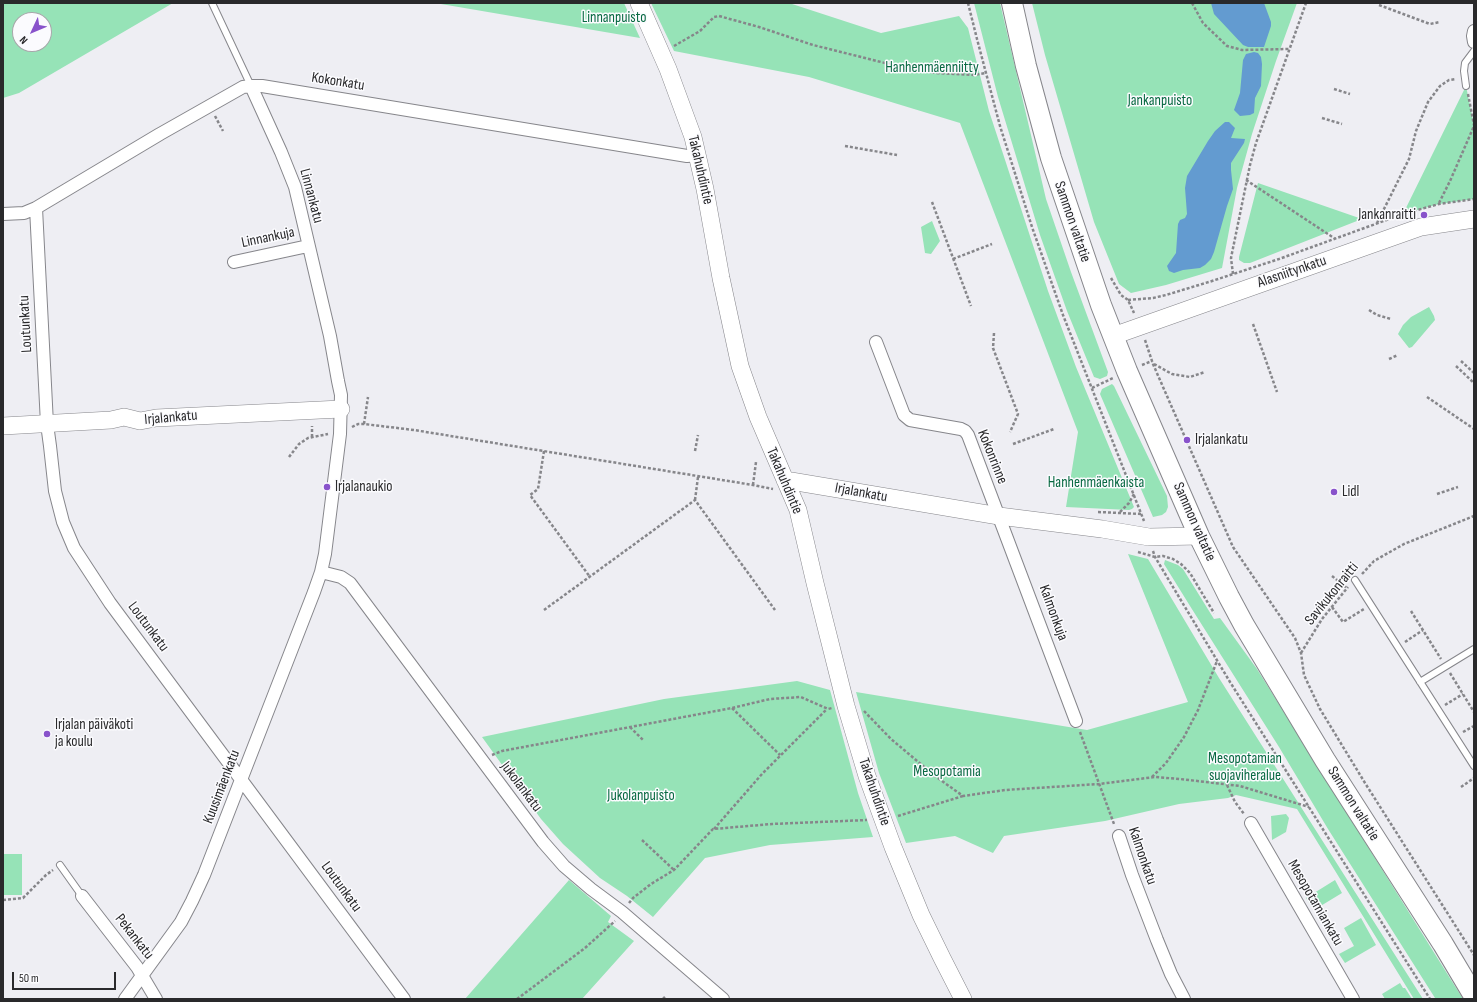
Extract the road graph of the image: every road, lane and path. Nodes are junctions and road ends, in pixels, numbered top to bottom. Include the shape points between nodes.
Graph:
1 (212, 3) edge
2 (639, 3) edge
3 (968, 3) edge
4 (1012, 3) edge
5 (1192, 3) edge
6 (1306, 3) edge
7 (1379, 5) dead end
8 (1440, 22) dead end
9 (1474, 31) edge
10 (1474, 42) edge
11 (1289, 49) junction
12 (661, 51) junction
13 (1474, 51) edge
14 (986, 73) junction
15 (1465, 77) junction
16 (251, 86) junction
17 (1466, 86) joint
18 (1334, 89) dead end
19 (1350, 94) dead end
20 (209, 106) junction
21 (1473, 111) edge
22 (1322, 118) dead end
23 (1342, 124) dead end
24 (1474, 126) edge
25 (223, 131) dead end
26 (845, 146) dead end
27 (698, 155) junction
28 (897, 155) dead end
29 (1246, 180) junction
30 (1474, 198) edge
31 (932, 202) dead end
32 (1439, 204) junction
33 (36, 208) junction
34 (3, 214) edge
35 (1474, 219) edge
36 (1376, 223) junction
37 (1334, 238) junction
38 (992, 244) dead end
39 (308, 246) junction
40 (954, 259) junction
41 (234, 262) dead end
42 (1108, 272) dead end
43 (1233, 274) junction
44 (1128, 300) junction
45 (971, 306) dead end
46 (1369, 310) dead end
47 (1391, 319) dead end
48 (1253, 324) dead end
49 (1139, 326) junction
50 (994, 333) dead end
51 (1113, 336) junction
52 (876, 342) dead end
53 (1398, 355) dead end
54 (1389, 359) dead end
55 (1461, 361) dead end
56 (1153, 364) junction
57 (1456, 366) dead end
58 (1205, 372) dead end
59 (1474, 373) edge
60 (1474, 383) edge
61 (1277, 392) dead end
62 (368, 397) dead end
63 (1427, 397) dead end
64 (340, 409) junction
65 (47, 424) junction
66 (364, 424) junction
67 (312, 425) dead end
68 (3, 426) edge
69 (1054, 429) dead end
70 (1474, 429) edge
71 (1010, 432) dead end
72 (340, 434) junction
73 (698, 435) dead end
74 (312, 437) junction
75 (1013, 444) dead end
76 (544, 451) junction
77 (695, 451) dead end
78 (289, 458) dead end
79 (756, 462) dead end
80 (698, 477) junction
81 (753, 485) junction
82 (780, 485) junction
83 (1458, 487) dead end
84 (1134, 494) junction
85 (1437, 494) dead end
86 (695, 500) junction
87 (1119, 513) dead end
88 (1141, 514) dead end
89 (999, 516) junction
90 (1474, 516) edge
91 (1199, 536) junction
92 (1132, 550) dead end
93 (1155, 557) junction
94 (321, 572) junction
95 (1332, 576) dead end
96 (590, 577) junction
97 (1355, 580) junction
98 (1347, 588) junction
99 (1371, 604) junction
100 (1332, 607) junction
101 (544, 610) dead end
102 (775, 610) dead end
103 (1411, 611) dead end
104 (1214, 613) dead end
105 (1423, 630) junction
106 (1398, 647) junction
107 (1474, 649) edge
108 (1301, 653) junction
109 (1217, 660) junction
110 (1445, 666) junction
111 (1420, 682) junction
112 (1463, 694) junction
113 (846, 706) junction
114 (732, 708) junction
115 (828, 709) junction
116 (1438, 710) junction
117 (1474, 712) edge
118 (1076, 721) joint
119 (630, 727) junction
120 (644, 741) dead end
121 (490, 755) dead end
122 (780, 755) junction
123 (1474, 766) edge
124 (1152, 778) junction
125 (1474, 778) edge
126 (242, 780) junction
127 (1099, 784) junction
128 (1227, 785) junction
129 (1461, 787) dead end
130 (963, 796) junction
131 (1309, 807) junction
132 (882, 818) junction
133 (1251, 823) joint
134 (713, 829) junction
135 (1119, 836) joint
136 (642, 840) dead end
137 (60, 865) joint
138 (674, 870) junction
139 (82, 896) joint
140 (3, 900) edge
141 (622, 912) junction
142 (1474, 955) edge
143 (143, 975) junction
144 (1474, 996) edge
145 (125, 999) edge
146 (156, 999) edge
147 (404, 999) edge
148 (517, 999) edge
149 (723, 999) edge
150 (964, 999) edge
151 (1184, 999) edge
152 (1353, 999) edge
153 (1430, 999) edge

1 - 16 lane, Linnankatu
2 - 12 street, Takahuhdintie
3 - 14 path
4 - 51 main road, Sammon valtatie via 1036,107 1051,158
5 - 11 path via 1203,23 1227,46 1259,51
6 - 11 path
7 - 8 path via 1430,24
9 - 10 street
11 - 29 path via 1256,143
12 - 14 path via 689,38 714,17 719,16 759,26 813,45 901,67 936,73
12 - 27 street, Takahuhdintie
13 - 15 lane via 1466,63
14 - 84 path via 1049,277
15 - 17 lane
15 - 36 path via 1449,80 1440,86 1428,102 1416,131 1409,159
16 - 20 street, Kokonkatu via 243,87
16 - 27 street, Kokonkatu via 687,156
16 - 39 street, Linnankatu via 294,187
17 - 21 path
18 - 19 path
20 - 25 path
20 - 33 street, Kokonkatu
21 - 24 path
22 - 23 path
24 - 32 path
26 - 28 path
27 - 82 street, Takahuhdintie via 737,354
29 - 37 path
29 - 43 path via 1231,258
30 - 32 path
31 - 40 path
32 - 36 path
33 - 34 street, Kokonkatu via 24,213
33 - 65 street, Loutunkatu
35 - 49 street, Alasniitynkatu via 1422,227
36 - 37 path
37 - 43 path
38 - 40 path
39 - 41 street, Linnankuja
39 - 64 street, Linnankatu via 330,336 341,395
40 - 45 path
42 - 44 path via 1121,295
43 - 44 path via 1166,295
44 - 49 path
46 - 47 path
48 - 61 path
49 - 51 street, Alasniitynkatu
49 - 56 path
50 - 71 path via 993,348 1018,414
51 - 91 main road, Sammon valtatie
52 - 89 street, Kokonrinne via 904,415 910,420 965,430
53 - 54 path
55 - 59 path
56 - 58 path via 1172,374 1190,377
56 - 108 path via 1233,547 1286,622 1296,638
57 - 60 path
62 - 66 path
63 - 70 path
64 - 65 street, Irjalankatu via 156,418 143,421 124,417
64 - 72 street
65 - 68 street, Irjalankatu
65 - 126 street, Loutunkatu via 55,490 63,522 74,548 110,604
66 - 72 path via 354,425 349,434
66 - 76 path
67 - 74 path
69 - 75 path
72 - 74 path
72 - 94 street
73 - 77 path
74 - 78 path via 299,444
76 - 80 path
76 - 96 path via 538,489 530,495
79 - 81 path
80 - 81 path
80 - 86 path
81 - 82 path
82 - 89 street, Irjalankatu
82 - 113 street, Takahuhdintie via 798,510
83 - 85 path
84 - 87 path
84 - 88 path
86 - 96 path
86 - 102 path
89 - 91 street, Irjalankatu via 1102,528 1149,537
89 - 118 street, Kalmonkuja
90 - 97 path, Savikukonraitti via 1404,544 1374,561
91 - 144 main road, Sammon valtatie via 1237,611 1325,760
92 - 93 path
93 - 104 path via 1163,556 1182,564
93 - 109 path
94 - 126 street, Kuusimäenkatu
94 - 141 street, Jukolankatu via 341,577 350,583 543,842 564,866
95 - 98 path
96 - 101 path
97 - 98 path, Savikukonraitti
97 - 99 lane
98 - 100 path, Savikukonraitti
99 - 100 path via 1343,622
99 - 106 lane
100 - 108 path, Savikukonraitti
103 - 105 path
105 - 106 path
105 - 110 path
106 - 111 lane
107 - 110 lane
108 - 142 path via 1304,675 1320,709
109 - 124 path via 1198,710 1184,737
109 - 131 path
110 - 111 lane
110 - 112 path
111 - 116 lane
112 - 116 path
112 - 117 path
113 - 115 path
113 - 130 path via 860,708 891,739
113 - 132 street, Takahuhdintie
114 - 115 path via 801,697
114 - 119 path
114 - 122 path
115 - 122 path
116 - 123 lane
118 - 127 path, Kalmonkatu
119 - 120 path
119 - 121 path
122 - 134 path
124 - 127 path
124 - 128 path
125 - 129 path
126 - 143 street, Kuusimäenkatu via 192,901 171,938
126 - 147 street, Loutunkatu
127 - 130 path via 1005,790
127 - 135 path, Kalmonkatu
128 - 131 path via 1240,786
128 - 133 path via 1235,802
130 - 132 path
131 - 153 path
132 - 134 path
132 - 150 street, Takahuhdintie via 928,930
133 - 152 street, Mesopotamiankatu
134 - 138 path
135 - 151 street, Kalmonkatu via 1157,940
136 - 138 path
137 - 139 lane
137 - 140 path via 23,898
138 - 141 path via 633,898
139 - 143 street, Pekankatu
141 - 148 path via 585,948
141 - 149 street, Jukolankatu
143 - 145 street, Kuusimäenkatu
143 - 146 street, Pekankatu

